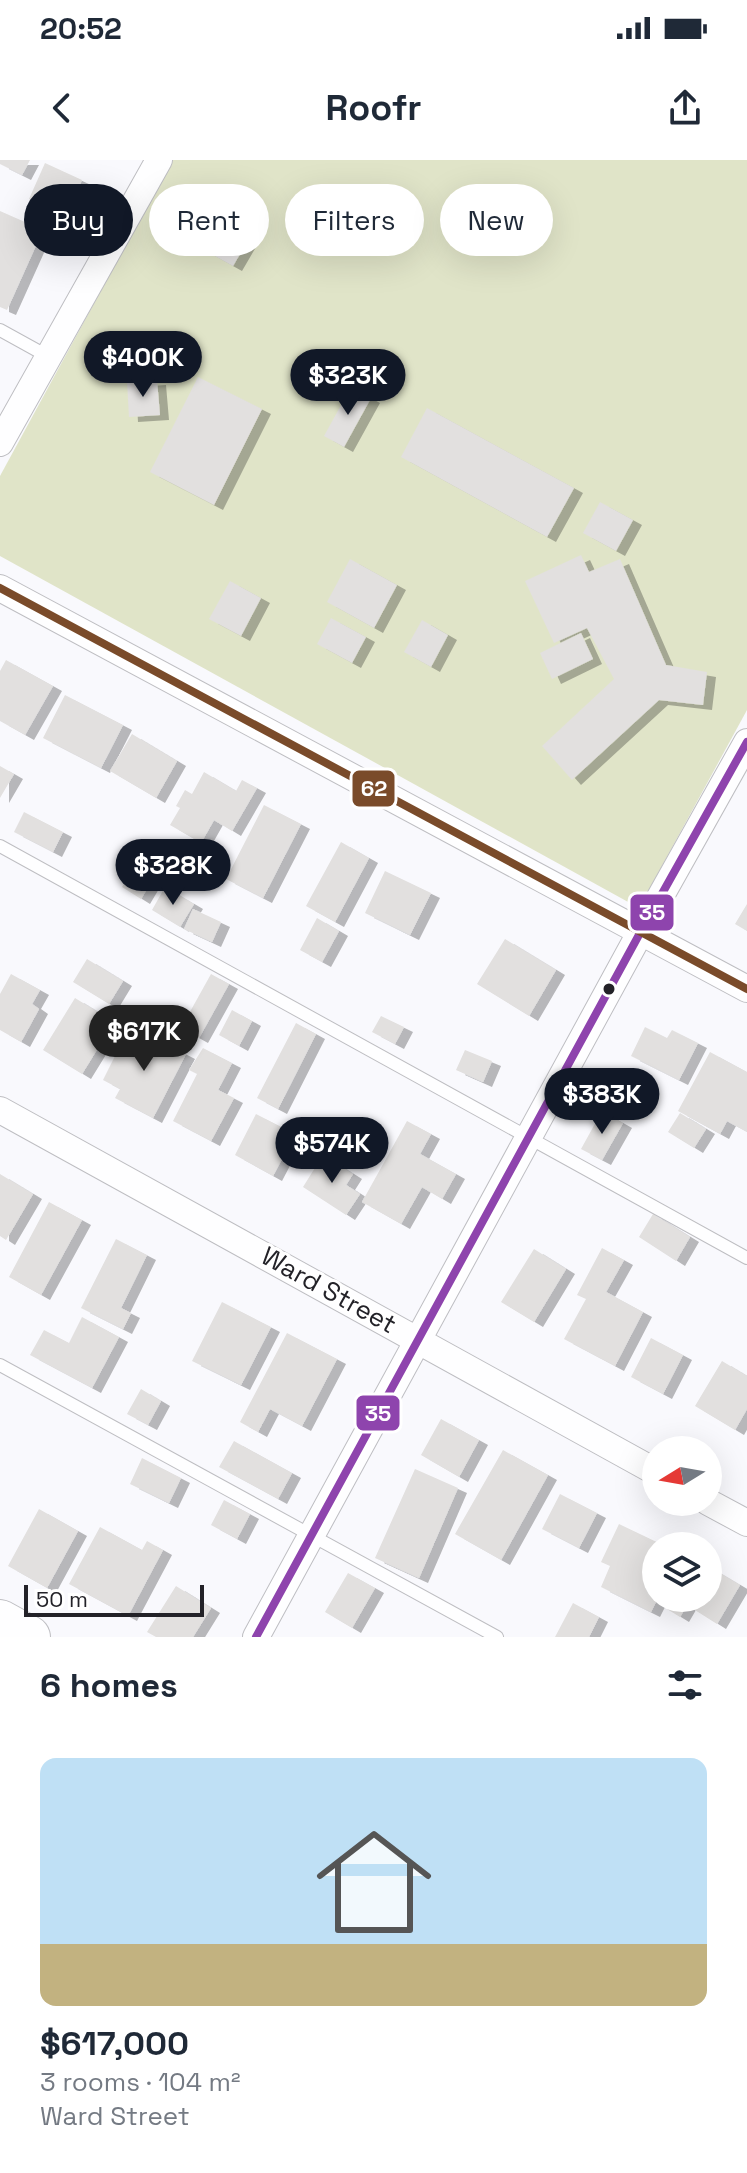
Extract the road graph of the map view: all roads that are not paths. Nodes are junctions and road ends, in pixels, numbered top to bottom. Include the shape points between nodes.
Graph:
1 (159, 160) edge
2 (0, 330) edge
3 (49, 357) junction
4 (0, 443) edge
5 (0, 588) edge
6 (747, 742) edge
7 (0, 846) edge
8 (640, 933) junction
9 (747, 989) edge
10 (0, 1110) edge
11 (529, 1137) junction
12 (747, 1258) edge
13 (419, 1340) junction
14 (0, 1365) edge
15 (642, 1464) edge
16 (722, 1510) edge
17 (747, 1523) edge
18 (313, 1535) junction
19 (0, 1621) edge
20 (29, 1637) edge
21 (256, 1637) edge
22 (497, 1637) edge

1 - 3 street
2 - 3 lane
3 - 4 street
5 - 8 street
6 - 8 street
7 - 11 lane
8 - 9 street
8 - 11 street
10 - 13 street, Ward Street
11 - 12 lane
11 - 13 street
13 - 15 street, Ward Street
13 - 18 street
14 - 18 lane
16 - 17 street
18 - 21 street
18 - 22 lane
19 - 20 highway

